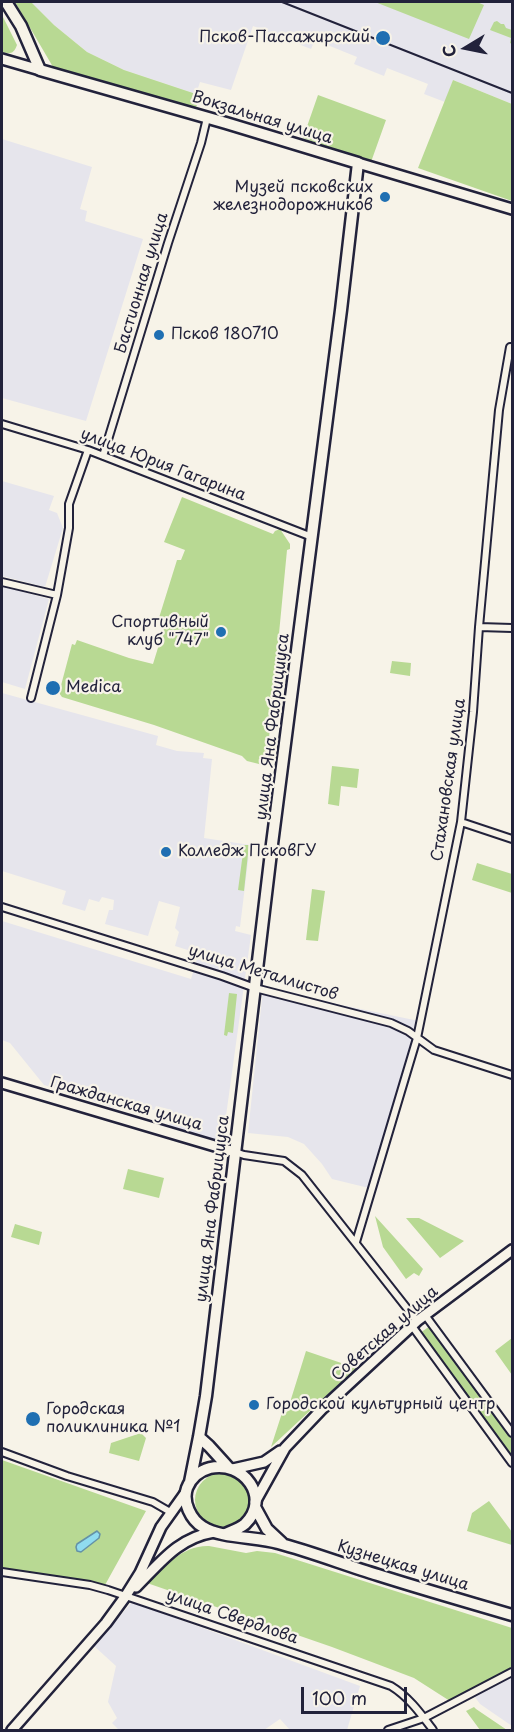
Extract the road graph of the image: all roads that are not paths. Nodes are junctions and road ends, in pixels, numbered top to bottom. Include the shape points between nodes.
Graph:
1 (6, 2) edge
2 (2, 59) edge
3 (40, 70) junction
4 (207, 118) junction
5 (358, 163) junction
6 (513, 209) edge
7 (510, 347) dead end
8 (2, 424) edge
9 (88, 450) junction
10 (103, 456) junction
11 (312, 537) junction
12 (2, 582) edge
13 (57, 595) junction
14 (479, 627) junction
15 (513, 628) edge
16 (31, 698) dead end
17 (460, 822) junction
18 (513, 839) edge
19 (2, 907) edge
20 (255, 988) junction
21 (417, 1038) junction
22 (513, 1075) edge
23 (2, 1083) edge
24 (235, 1152) junction
25 (356, 1242) junction
26 (513, 1250) edge
27 (425, 1315) junction
28 (414, 1323) junction
29 (513, 1433) edge
30 (199, 1437) junction
31 (285, 1448) junction
32 (2, 1452) edge
33 (513, 1463) edge
34 (231, 1468) junction
35 (188, 1487) junction
36 (255, 1505) junction
37 (172, 1513) junction
38 (220, 1533) junction
39 (285, 1545) junction
40 (2, 1572) edge
41 (125, 1597) junction
42 (513, 1615) edge
43 (513, 1672) edge
44 (424, 1718) junction
45 (12, 1731) edge
46 (388, 1731) edge
47 (433, 1731) edge

1 - 3 main road
2 - 3 street, Вокзальная улица
3 - 4 main road, Вокзальная улица
4 - 5 main road, Вокзальная улица
4 - 10 street, Бастионная улица
5 - 6 street, Вокзальная улица
5 - 11 main road, улица Яна Фабрициуса
7 - 14 street, Стахановская улица via 499,410
8 - 9 street, улица Юрия Гагарина
9 - 10 street, улица Юрия Гагарина
9 - 13 street via 69,504 69,528
10 - 11 street, улица Юрия Гагарина
11 - 20 main road, улица Яна Фабрициуса
12 - 13 street
13 - 16 street
14 - 15 street
14 - 17 street, Стахановская улица
17 - 18 street
17 - 21 street, Стахановская улица
19 - 20 street, улица Металлистов
20 - 21 street, улица Металлистов via 391,1023
20 - 24 main road, улица Яна Фабрициуса
21 - 22 street, улица Металлистов via 434,1050
21 - 25 street, Стахановская улица
23 - 24 street, Гражданская улица
24 - 25 street, Гражданская улица via 284,1161 302,1175
24 - 30 main road, улица Яна Фабрициуса
25 - 28 street, Гражданская улица
26 - 27 street, Советская улица
27 - 28 street, Советская улица
27 - 29 street
28 - 31 street, Советская улица
28 - 33 street, Гражданская улица
30 - 34 main road
30 - 35 main road, улица Яна Фабрициуса
31 - 34 street, Советская улица via 264,1462
31 - 36 street, Советская улица
32 - 37 street via 153,1502
34 - 35 main road via 203,1470
34 - 36 main road via 252,1486
35 - 37 street
35 - 38 main road via 187,1503 196,1522
36 - 38 main road via 244,1524
36 - 39 main road, Кузнецкая улица via 271,1534
37 - 41 street
38 - 39 main road, Кузнецкая улица
38 - 41 street via 199,1534 176,1548
39 - 42 main road, Кузнецкая улица
40 - 41 street, улица Свердлова via 90,1585
41 - 44 street, улица Свердлова via 391,1686
41 - 45 street
43 - 44 street
44 - 46 street
44 - 47 street, улица Свердлова

